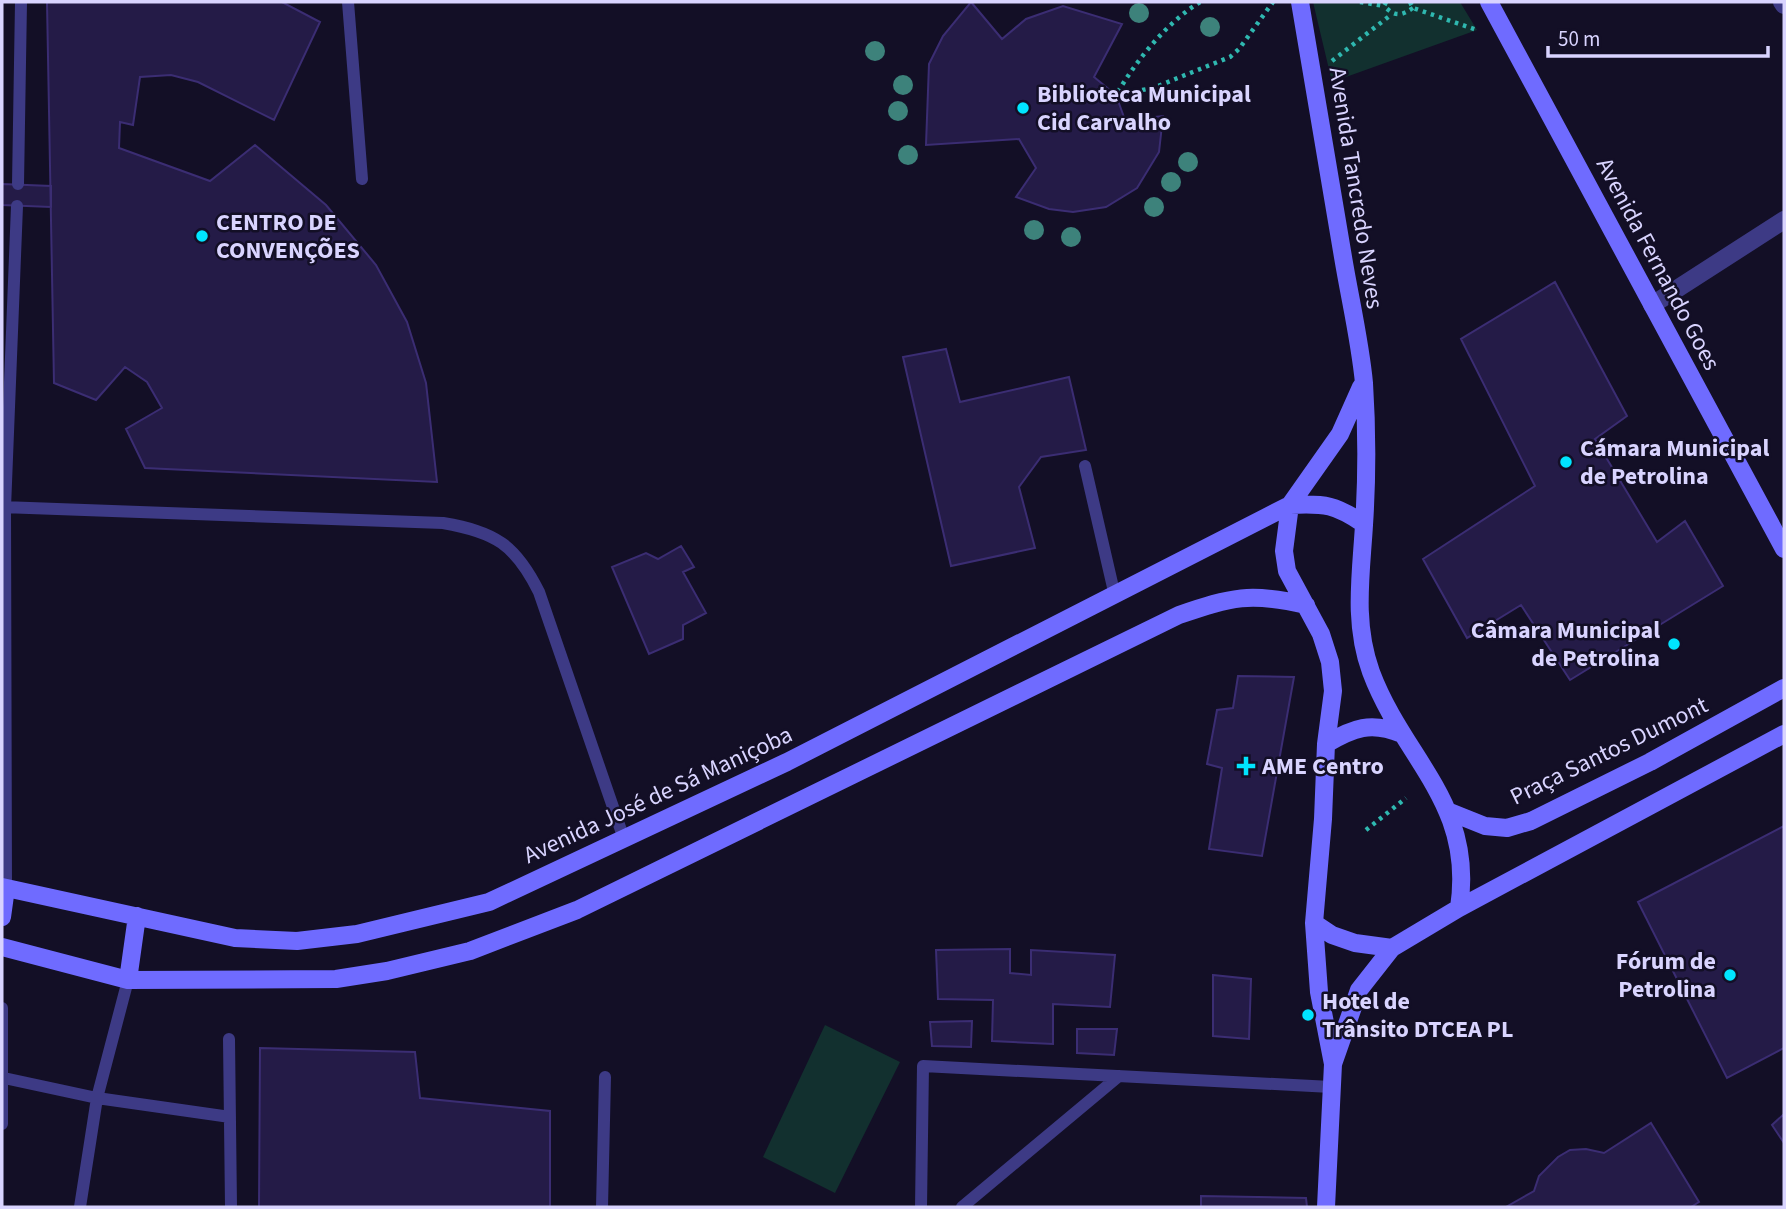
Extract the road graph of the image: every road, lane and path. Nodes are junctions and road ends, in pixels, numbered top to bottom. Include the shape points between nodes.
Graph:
1 (21, 2) edge
2 (348, 2) edge
3 (1199, 2) edge
4 (1273, 2) edge
5 (1300, 2) edge
6 (1360, 2) edge
7 (1410, 2) edge
8 (1489, 2) edge
9 (1385, 4) edge
10 (1413, 8) junction
11 (1392, 14) junction
12 (1477, 30) dead end
13 (1330, 62) dead end
14 (362, 178) dead end
15 (18, 184) dead end
16 (17, 206) dead end
17 (1784, 220) edge
18 (1652, 305) junction
19 (1364, 382) junction
20 (1085, 466) dead end
21 (1290, 505) junction
22 (3, 508) edge
23 (1364, 524) junction
24 (1784, 549) edge
25 (1115, 596) junction
26 (1306, 605) junction
27 (1784, 688) edge
28 (1402, 734) junction
29 (1784, 734) edge
30 (1326, 744) junction
31 (1406, 797) dead end
32 (1450, 812) junction
33 (1366, 830) dead end
34 (624, 839) junction
35 (4, 887) edge
36 (1459, 908) junction
37 (136, 916) junction
38 (2, 917) edge
39 (1314, 923) junction
40 (2, 947) edge
41 (1392, 948) junction
42 (128, 980) junction
43 (2, 1008) edge
44 (229, 1039) dead end
45 (1333, 1064) junction
46 (1119, 1076) junction
47 (605, 1077) dead end
48 (4, 1078) junction
49 (1331, 1087) junction
50 (97, 1098) junction
51 (230, 1116) junction
52 (2, 1124) edge
53 (80, 1207) edge
54 (231, 1207) edge
55 (602, 1207) edge
56 (921, 1207) edge
57 (962, 1207) edge
58 (1326, 1207) edge

1 - 15 lane
2 - 14 lane
3 - 4 path via 1154,44 1116,96 1153,88 1230,57
5 - 19 main road, Avenida Tancredo Neves
6 - 9 path
7 - 10 path
8 - 18 main road, Avenida Fernando Goes
9 - 11 path
10 - 11 path via 1403,15
10 - 12 path
11 - 13 path
16 - 22 lane
17 - 18 street
18 - 24 main road, Avenida Fernando Goes
19 - 21 main road via 1340,434
19 - 23 main road, Avenida Tancredo Neves
20 - 25 lane
21 - 23 main road via 1339,507
21 - 25 main road, Avenida José de Sá Maniçoba
21 - 26 main road via 1283,551 1287,571
22 - 34 lane via 443,523 478,529 505,543 525,564 539,592
22 - 35 lane
23 - 28 main road, Avenida Tancredo Neves via 1357,586 1360,627 1371,671
25 - 34 main road, Avenida José de Sá Maniçoba via 788,762
26 - 30 main road via 1330,662 1333,691
26 - 42 main road via 1251,596 1224,599 1179,615 577,910 470,951 336,979
27 - 32 main road, Praça Santos Dumont via 1531,821 1507,828 1485,826
28 - 30 main road via 1367,726
28 - 32 main road, Avenida Tancredo Neves
29 - 36 main road
30 - 39 main road
31 - 33 path
32 - 36 main road, Avenida Tancredo Neves via 1461,848
34 - 37 main road, Avenida José de Sá Maniçoba via 489,902 357,934 297,941 235,938
35 - 37 main road, Avenida José de Sá Maniçoba
35 - 38 main road
36 - 41 main road
37 - 42 main road
39 - 41 main road via 1355,943
39 - 45 main road via 1319,992
40 - 42 main road
41 - 45 main road via 1359,990
42 - 50 lane
43 - 48 lane
44 - 51 lane
45 - 49 main road
46 - 49 lane
46 - 56 lane via 923,1066
46 - 57 lane
47 - 55 lane
48 - 50 lane
48 - 52 lane
49 - 58 main road
50 - 51 lane
50 - 53 lane
51 - 54 lane

